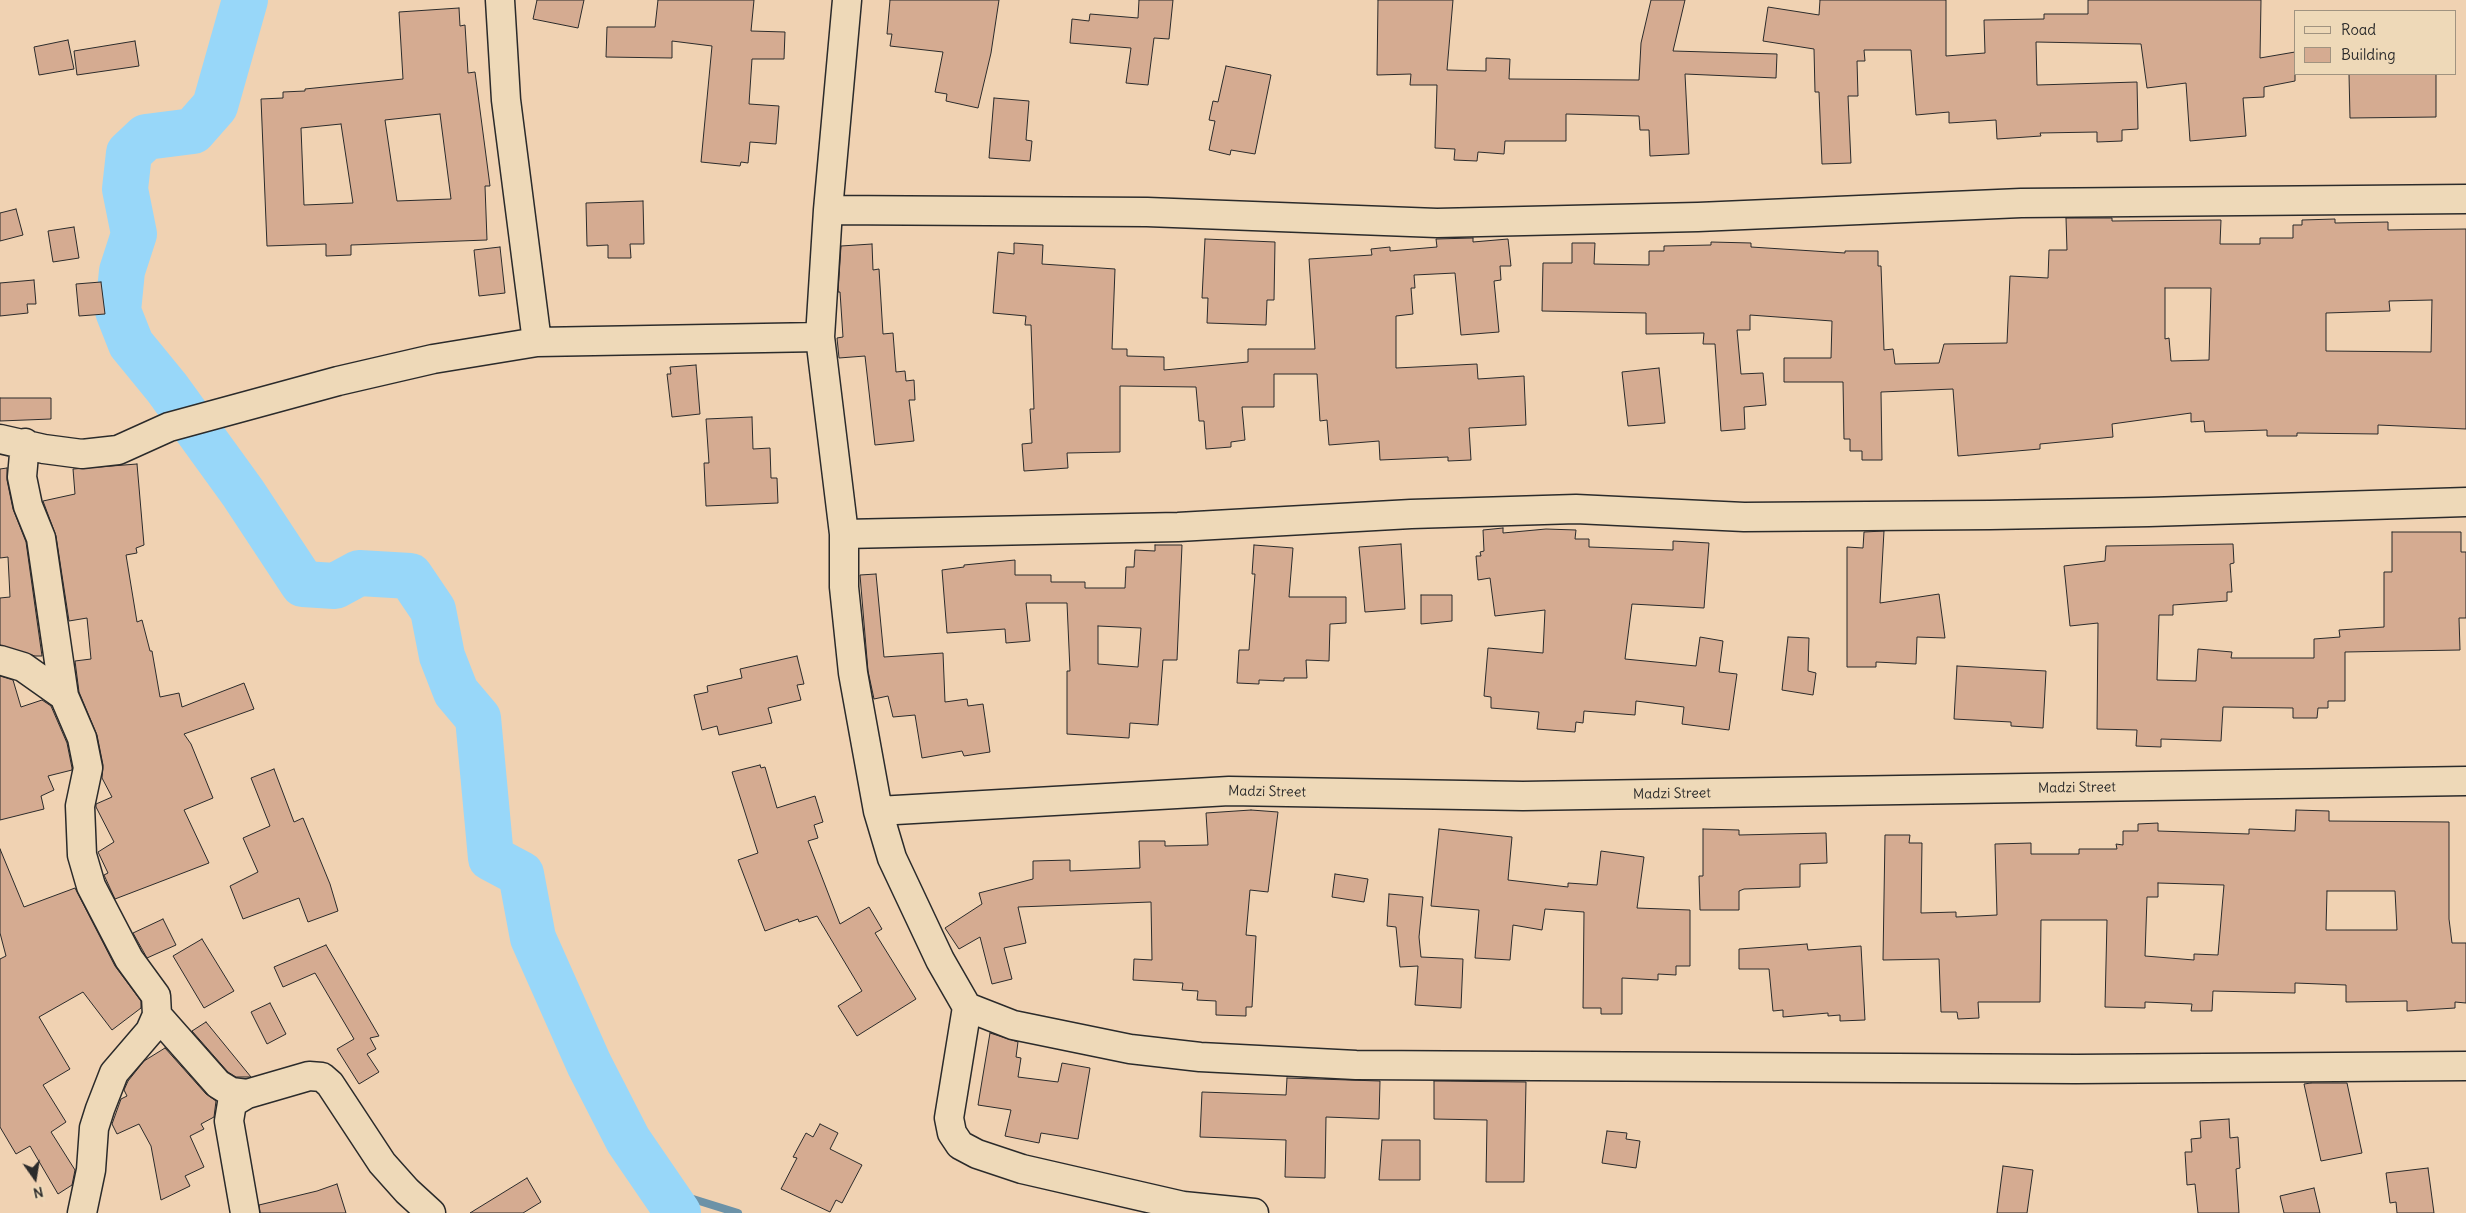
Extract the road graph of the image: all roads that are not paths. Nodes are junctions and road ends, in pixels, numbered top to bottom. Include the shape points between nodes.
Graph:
1 (500, 0) edge
2 (847, 0) edge
3 (2466, 199) edge
4 (828, 210) junction
5 (820, 337) junction
6 (537, 342) junction
7 (12, 441) edge
8 (2466, 502) edge
9 (844, 534) junction
10 (0, 660) edge
11 (64, 696) junction
12 (2466, 780) edge
13 (878, 811) junction
14 (966, 1007) junction
15 (157, 1015) junction
16 (2466, 1066) edge
17 (247, 1094) junction
18 (82, 1213) edge
19 (245, 1213) edge
20 (432, 1213) edge
21 (1254, 1213) edge

1 - 6 street via 506,100
2 - 4 street
3 - 4 street via 2021,203 1698,217 1436,223 1147,212
4 - 5 street
5 - 6 street
5 - 9 street
6 - 7 street via 433,359 338,380 169,427 118,450 82,454
7 - 11 street via 28,506 41,538
8 - 9 street via 2149,512 1744,517 1576,509 1178,527
9 - 13 street via 844,587 853,673
10 - 11 street via 23,667
11 - 15 street via 82,738 88,768 80,806 82,855 91,886 129,960 156,996
12 - 13 street, Madzi Street via 1523,796 1229,791
13 - 14 street via 892,858
14 - 16 street via 1013,1025 1130,1049 1200,1057 1356,1065 2056,1069
14 - 21 street via 948,1118 960,1145 1022,1169 1183,1206
15 - 17 street via 218,1084 231,1092
15 - 18 street via 150,1031 114,1073 100,1109 94,1128 91,1170
17 - 19 street via 232,1103 229,1121
17 - 20 street via 309,1076 322,1077 382,1162

